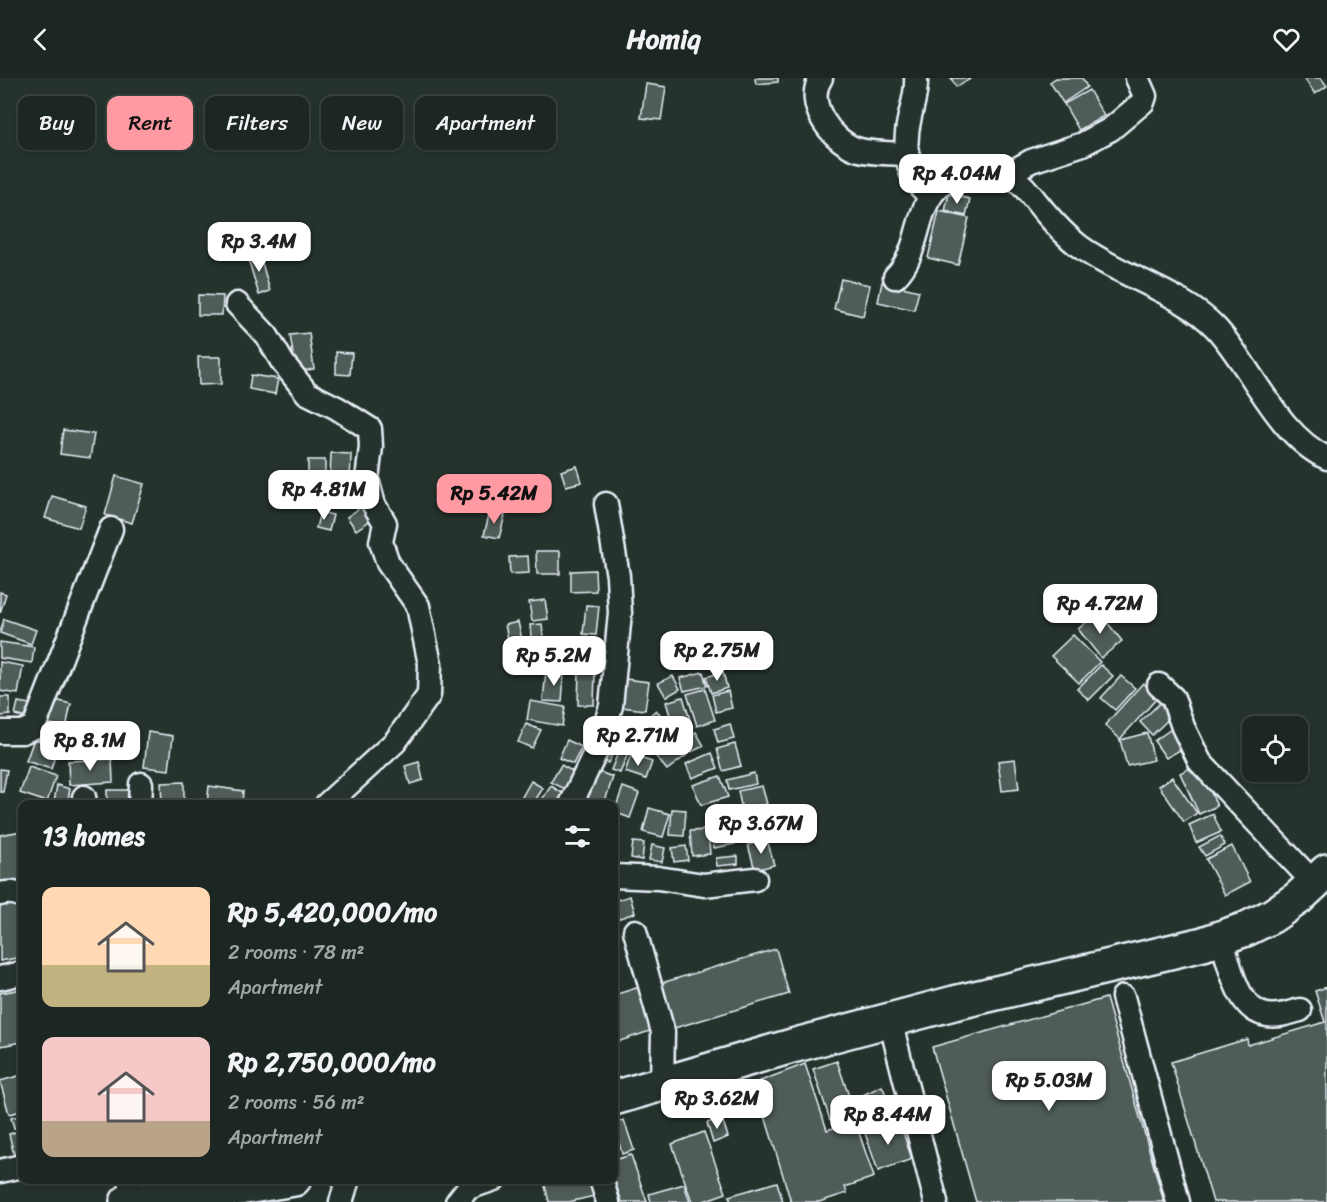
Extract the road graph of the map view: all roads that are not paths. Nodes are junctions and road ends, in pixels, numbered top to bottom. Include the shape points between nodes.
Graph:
1 (821, 78) edge
2 (916, 78) edge
3 (1137, 78) edge
4 (908, 154) junction
5 (1008, 174) junction
6 (930, 195) junction
7 (895, 277) dead end
8 (237, 304) dead end
9 (1327, 458) edge
10 (606, 504) dead end
11 (111, 529) dead end
12 (1159, 685) dead end
13 (0, 732) edge
14 (331, 800) edge
15 (574, 800) edge
16 (618, 876) edge
17 (1321, 877) edge
18 (755, 879) dead end
19 (0, 894) edge
20 (18, 894) edge
21 (635, 931) dead end
22 (1221, 938) junction
23 (18, 974) edge
24 (0, 978) edge
25 (1123, 997) dead end
26 (1300, 1010) dead end
27 (890, 1020) junction
28 (662, 1084) junction
29 (618, 1097) edge
30 (18, 1167) edge
31 (0, 1171) edge
32 (262, 1184) edge
33 (346, 1184) edge
34 (480, 1184) edge
35 (603, 1184) edge
36 (224, 1190) edge
37 (130, 1194) edge
38 (341, 1202) edge
39 (457, 1202) edge
40 (609, 1202) edge
41 (936, 1202) edge
42 (1178, 1202) edge

1 - 4 street via 815,94 819,111 835,136 859,150
2 - 4 street via 906,132
3 - 5 street via 1145,96 1143,102 1111,129
4 - 6 street via 916,181
5 - 6 street via 996,169 954,176
5 - 9 street via 1077,244 1215,326 1287,427
6 - 7 street via 912,252
8 - 14 street via 267,336 307,393 370,429 367,479 374,505 385,523 381,542 388,563 418,606 430,664 429,695 409,723 395,742
10 - 15 street via 620,613 611,706 600,743
11 - 13 street via 34,727 22,732
12 - 17 street via 1173,698 1200,762
16 - 18 street via 704,885
17 - 22 highway via 1272,916
19 - 20 street
21 - 28 street via 663,1032
22 - 26 street via 1237,984 1254,1010 1268,1016
22 - 27 highway
23 - 24 street
25 - 42 street
27 - 28 highway
27 - 41 street
28 - 29 highway
30 - 31 street
32 - 36 highway
33 - 38 street
34 - 39 street via 468,1188
35 - 40 street
36 - 37 highway

